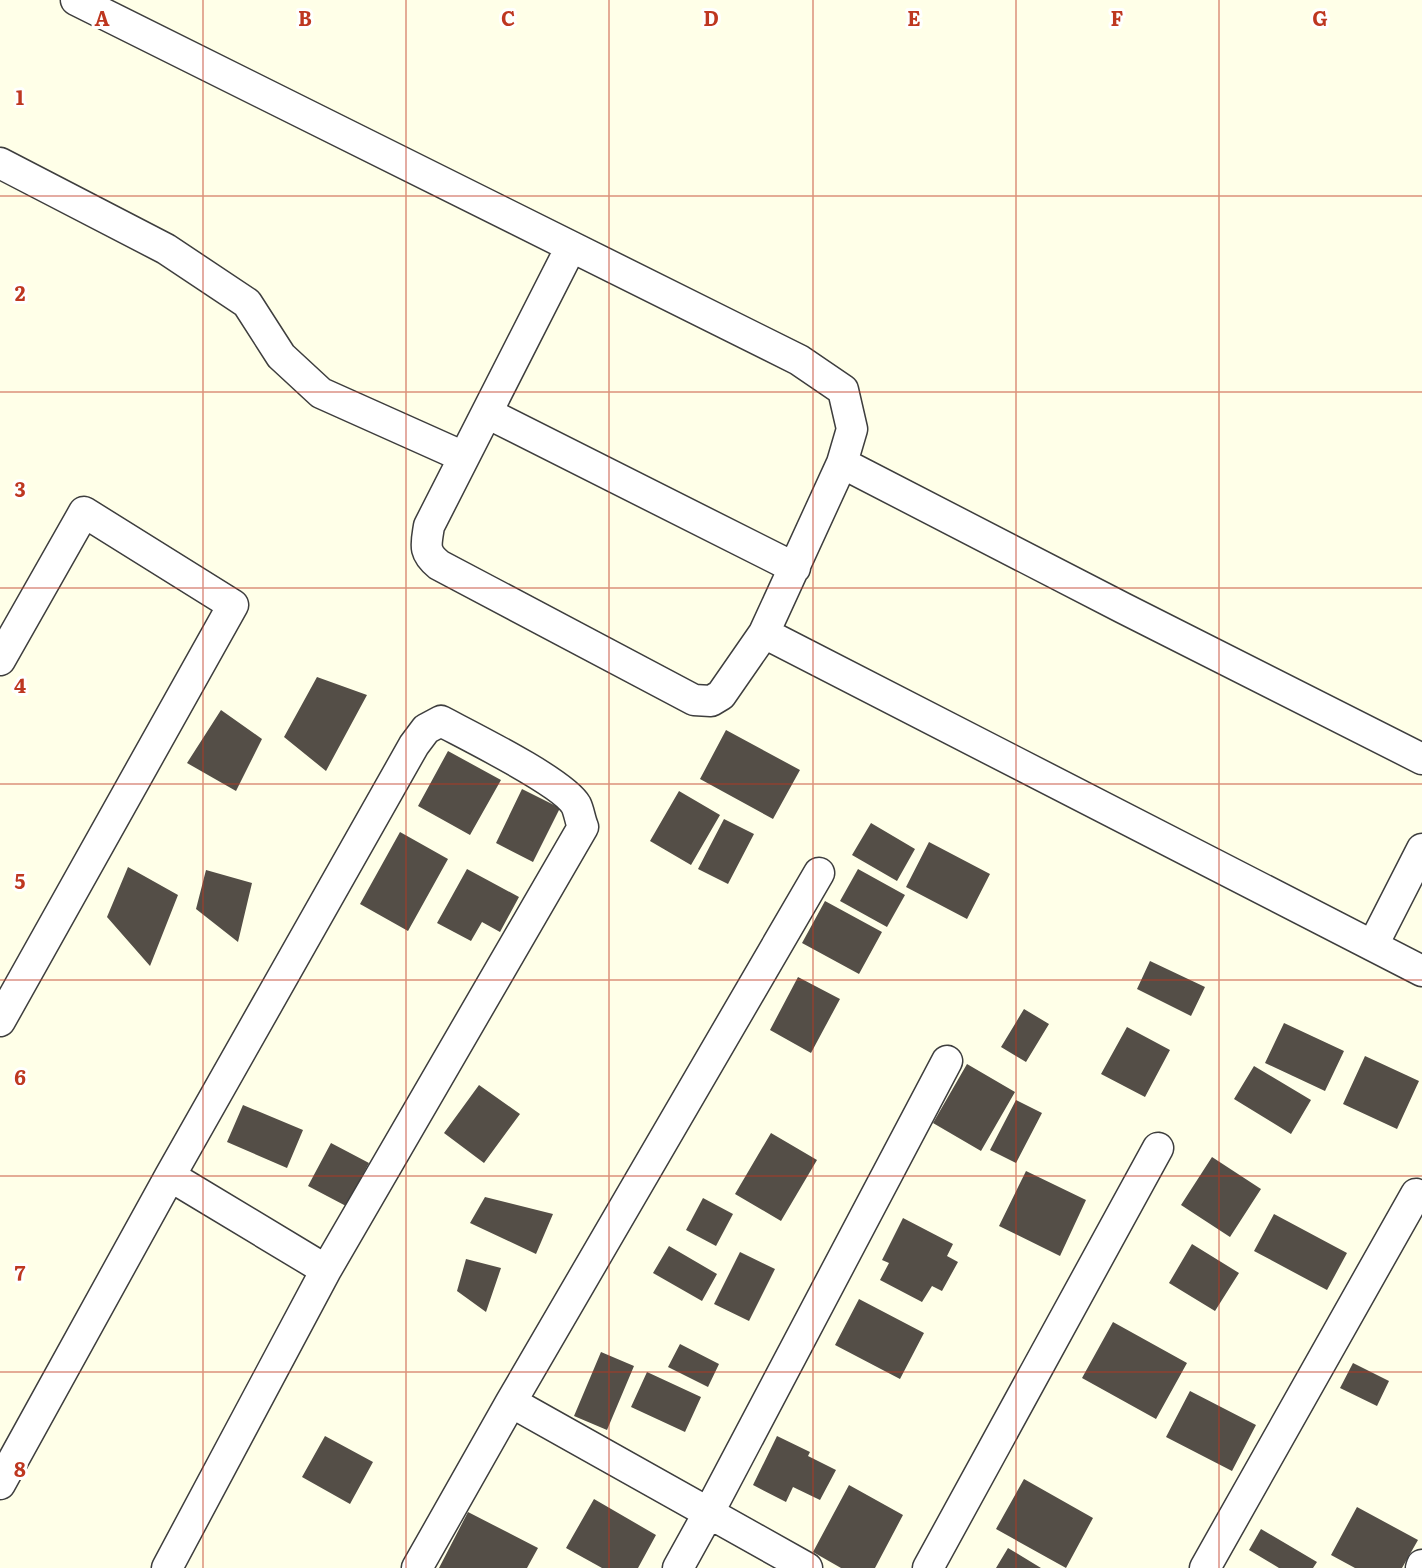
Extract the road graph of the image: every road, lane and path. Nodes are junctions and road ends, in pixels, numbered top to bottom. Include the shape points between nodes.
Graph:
1 (76, 0) edge
2 (0, 162) edge
3 (572, 247) junction
4 (486, 413) junction
5 (464, 457) junction
6 (842, 463) junction
7 (795, 568) junction
8 (764, 633) junction
9 (0, 660) edge
10 (1422, 759) edge
11 (1422, 849) edge
12 (819, 873) dead end
13 (1372, 945) junction
14 (1422, 971) edge
15 (3, 1008) edge
16 (947, 1061) dead end
17 (1158, 1148) dead end
18 (170, 1176) junction
19 (1416, 1194) dead end
20 (326, 1270) junction
21 (512, 1402) junction
22 (0, 1484) edge
23 (709, 1512) junction
24 (167, 1568) edge
25 (417, 1568) edge
26 (678, 1568) edge
27 (807, 1568) edge
28 (928, 1568) edge
29 (1205, 1568) edge

1 - 3 street
2 - 5 street via 166,249 247,303 281,356 321,393
3 - 4 street
3 - 6 street via 799,360 843,390 852,429
4 - 5 street
4 - 7 street
5 - 8 street via 429,526 426,547 439,565 694,700 711,701 721,695
6 - 7 street
6 - 10 street
7 - 8 street
8 - 13 street
9 - 15 street via 84,512 233,605
11 - 13 street
12 - 21 street
13 - 14 street
16 - 23 street
17 - 28 street
18 - 20 street
18 - 20 street via 426,729 441,721 501,753 575,803 582,827
18 - 22 street
19 - 29 street
20 - 24 street
21 - 23 street
21 - 25 street
23 - 26 street
23 - 27 street

